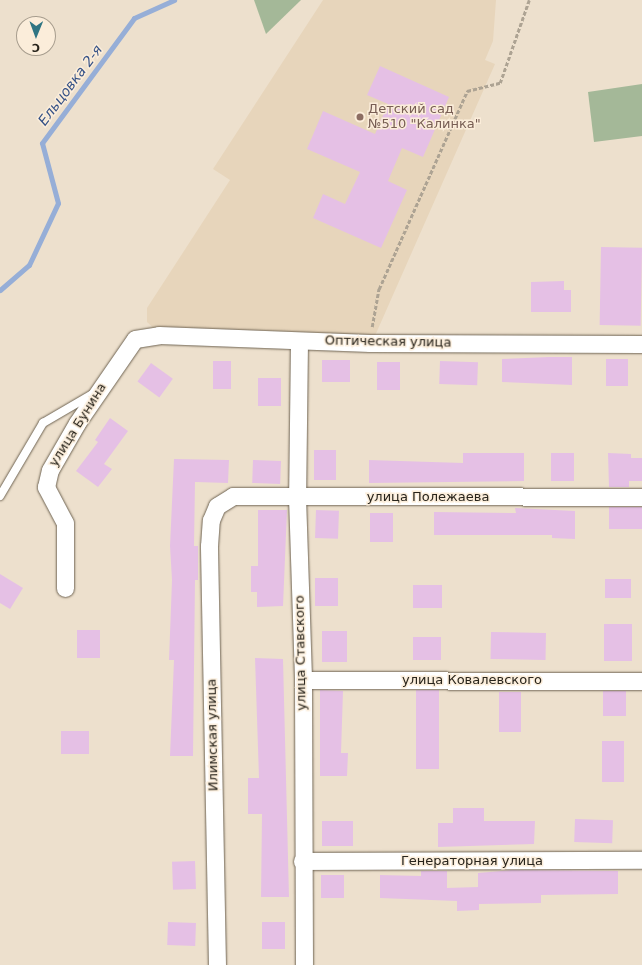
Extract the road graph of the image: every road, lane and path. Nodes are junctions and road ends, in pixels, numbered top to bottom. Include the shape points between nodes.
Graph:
1 (529, 0) edge
2 (135, 339) joint
3 (299, 342) junction
4 (370, 343) junction
5 (642, 344) edge
6 (99, 390) junction
7 (0, 496) edge
8 (297, 497) junction
9 (642, 497) edge
10 (217, 506) joint
11 (65, 588) dead end
12 (303, 680) junction
13 (642, 681) edge
14 (642, 860) edge
15 (302, 861) junction
16 (217, 965) edge
17 (304, 965) edge

1 - 4 path via 500,83 467,91 379,288
2 - 3 street, Оптическая улица via 159,336
2 - 6 street, улица Бунина
3 - 4 street, Оптическая улица
3 - 8 street, улица Ставского
4 - 5 street, Оптическая улица
6 - 7 lane via 43,423
6 - 11 street, улица Бунина via 50,470 46,486 64,523
8 - 9 street, улица Полежаева
8 - 10 street, улица Полежаева via 233,496
8 - 12 street, улица Ставского
10 - 16 street, Илимская улица via 211,520 209,546
12 - 13 street, улица Ковалевского
12 - 15 street, улица Ставского
14 - 15 street, Генераторная улица
15 - 17 street, улица Ставского

